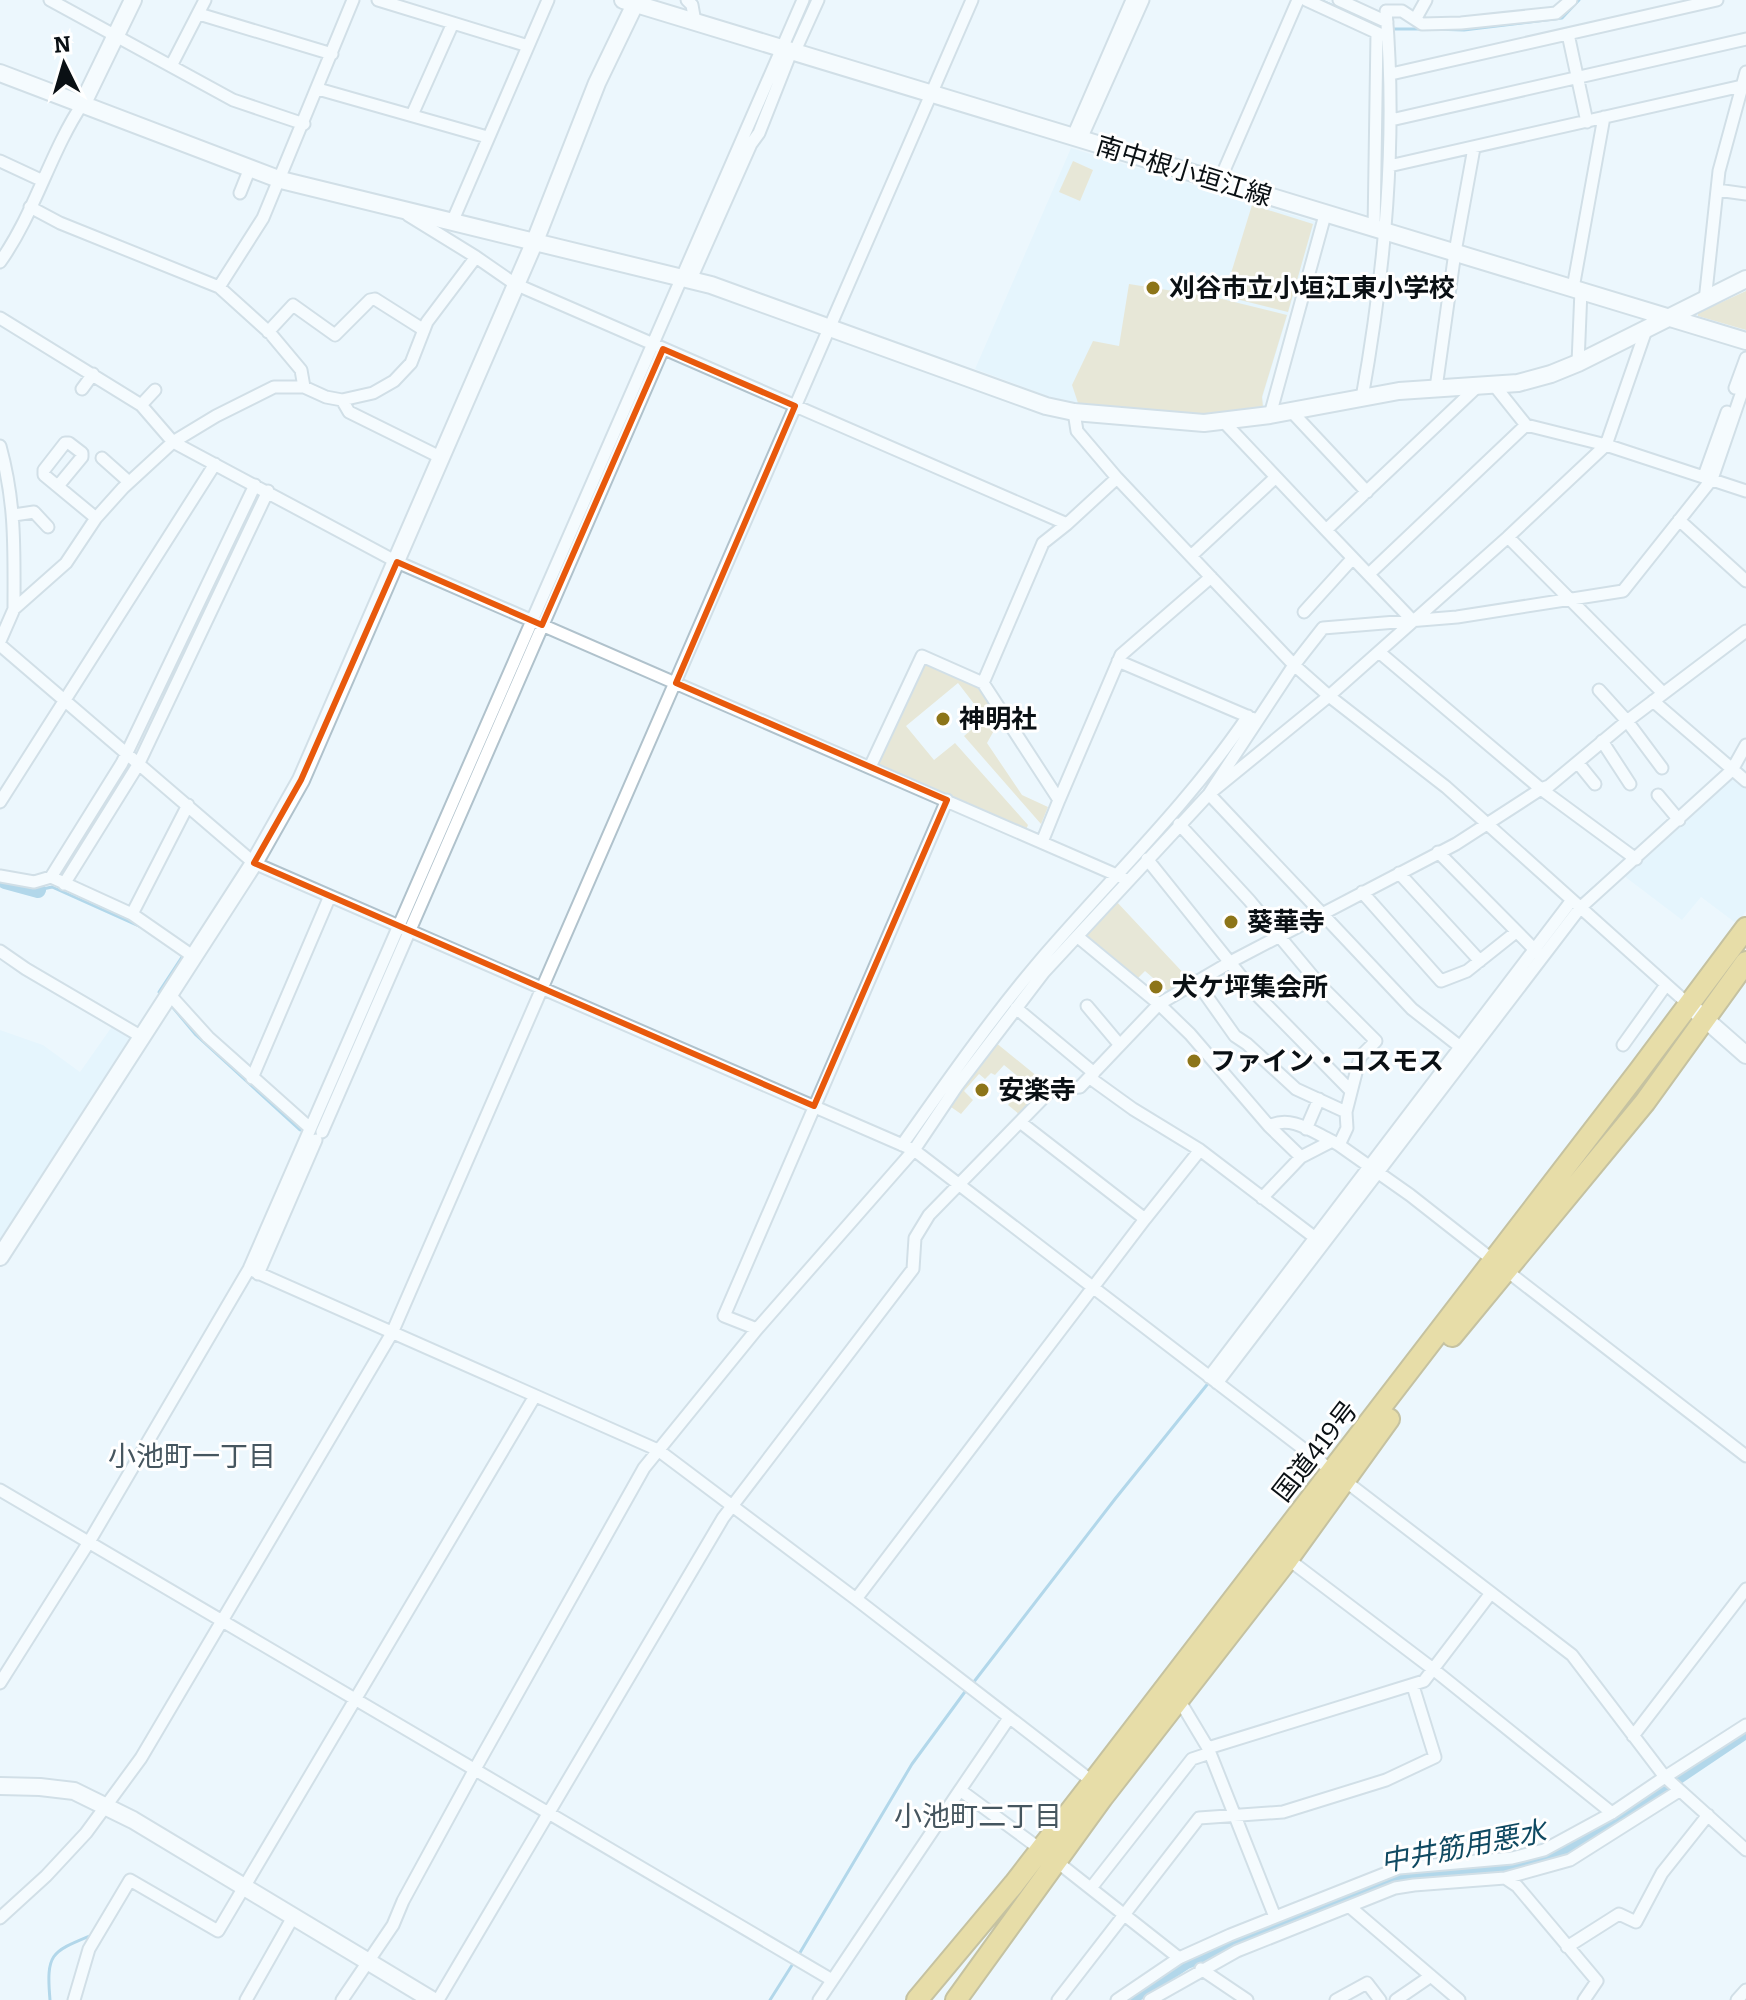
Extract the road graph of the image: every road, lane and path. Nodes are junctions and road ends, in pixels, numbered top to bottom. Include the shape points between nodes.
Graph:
1 (133, 0) edge
2 (205, 0) edge
3 (353, 0) edge
4 (378, 0) edge
5 (548, 0) edge
6 (687, 0) edge
7 (803, 0) edge
8 (818, 0) edge
9 (972, 0) edge
10 (1132, 0) edge
11 (1143, 0) edge
12 (1298, 0) edge
13 (1306, 0) edge
14 (1339, 0) edge
15 (1426, 0) edge
16 (1571, 0) edge
17 (1717, 0) edge
18 (54, 1) edge
19 (632, 1) edge
20 (199, 14) junction
21 (1416, 18) junction
22 (695, 22) junction
23 (453, 23) junction
24 (1386, 30) junction
25 (1568, 34) junction
26 (116, 36) junction
27 (1746, 39) edge
28 (528, 46) junction
29 (789, 52) junction
30 (332, 54) junction
31 (171, 66) junction
32 (1746, 72) edge
33 (0, 73) edge
34 (1391, 74) junction
35 (1577, 78) junction
36 (1742, 86) junction
37 (318, 89) junction
38 (930, 93) junction
39 (83, 103) junction
40 (412, 115) junction
41 (1604, 117) junction
42 (1391, 120) junction
43 (1587, 122) junction
44 (304, 124) junction
45 (487, 137) junction
46 (1077, 137) junction
47 (1474, 148) junction
48 (0, 161) edge
49 (1389, 166) junction
50 (250, 168) junction
51 (281, 180) junction
52 (43, 181) junction
53 (1219, 182) junction
54 (1717, 190) junction
55 (240, 193) dead end
56 (1746, 194) edge
57 (30, 207) junction
58 (397, 208) junction
59 (1325, 215) junction
60 (453, 220) junction
61 (1380, 232) junction
62 (535, 241) junction
63 (1455, 252) junction
64 (476, 257) junction
65 (0, 262) edge
66 (687, 278) junction
67 (1746, 279) edge
68 (515, 284) junction
69 (219, 287) junction
70 (1577, 289) junction
71 (1705, 301) junction
72 (0, 318) edge
73 (1668, 318) junction
74 (830, 327) junction
75 (424, 330) junction
76 (1646, 330) junction
77 (268, 332) junction
78 (1746, 341) edge
79 (658, 346) junction
80 (1746, 358) edge
81 (1578, 363) junction
82 (93, 374) junction
83 (1746, 380) edge
84 (1486, 386) junction
85 (304, 387) junction
86 (1436, 388) junction
87 (82, 389) dead end
88 (155, 390) dead end
89 (1362, 398) junction
90 (342, 400) junction
91 (141, 405) junction
92 (795, 406) junction
93 (1291, 411) junction
94 (1074, 412) junction
95 (1270, 415) junction
96 (1223, 421) junction
97 (1526, 425) junction
98 (173, 442) junction
99 (1606, 445) junction
100 (0, 446) edge
101 (440, 457) junction
102 (102, 458) dead end
103 (215, 464) junction
104 (1276, 477) junction
105 (1117, 478) junction
106 (1708, 478) junction
107 (129, 482) junction
108 (255, 485) junction
109 (58, 486) dead end
110 (268, 491) junction
111 (1746, 491) edge
112 (1367, 492) junction
113 (14, 515) junction
114 (96, 518) junction
115 (1679, 520) junction
116 (1067, 524) junction
117 (48, 527) dead end
118 (1326, 530) junction
119 (1508, 537) junction
120 (1191, 556) junction
121 (1352, 559) junction
122 (397, 562) junction
123 (1369, 574) junction
124 (1211, 577) junction
125 (1746, 581) edge
126 (1573, 601) junction
127 (14, 609) junction
128 (1304, 612) dead end
129 (1413, 621) junction
130 (537, 623) junction
131 (1746, 631) edge
132 (0, 643) edge
133 (1379, 652) junction
134 (1118, 661) junction
135 (1294, 665) junction
136 (676, 683) junction
137 (983, 683) junction
138 (1599, 690) dead end
139 (1329, 696) junction
140 (1658, 697) junction
141 (64, 701) junction
142 (1253, 718) junction
143 (1627, 721) junction
144 (1602, 741) junction
145 (1746, 745) edge
146 (126, 753) junction
147 (137, 763) junction
148 (1578, 763) junction
149 (870, 767) junction
150 (1662, 768) dead end
151 (1732, 770) junction
152 (1746, 781) edge
153 (1595, 784) dead end
154 (1630, 784) dead end
155 (1541, 789) junction
156 (1209, 794) junction
157 (1658, 795) dead end
158 (947, 800) junction
159 (1059, 800) junction
160 (0, 802) edge
161 (188, 805) junction
162 (1677, 817) junction
163 (1179, 824) junction
164 (1488, 825) junction
165 (1042, 842) junction
166 (1438, 852) junction
167 (1633, 857) junction
168 (1147, 859) junction
169 (254, 863) junction
170 (1399, 873) junction
171 (1116, 875) junction
172 (0, 876) edge
173 (51, 877) junction
174 (1128, 880) junction
175 (64, 884) junction
176 (1362, 892) junction
177 (330, 896) junction
178 (1576, 904) junction
179 (132, 914) junction
180 (1323, 914) junction
181 (404, 928) junction
182 (1746, 928) edge
183 (1516, 932) junction
184 (1281, 936) junction
185 (1078, 937) junction
186 (0, 951) edge
187 (1539, 954) junction
188 (194, 957) junction
189 (1480, 961) junction
190 (1230, 962) junction
191 (1746, 962) edge
192 (1196, 981) junction
193 (1666, 985) junction
194 (542, 988) junction
195 (167, 999) junction
196 (1159, 1004) junction
197 (1688, 1004) junction
198 (1087, 1006) dead end
199 (1016, 1008) junction
200 (1705, 1018) junction
201 (142, 1037) junction
202 (1119, 1044) junction
203 (1623, 1045) dead end
204 (1464, 1050) junction
205 (1746, 1055) edge
206 (1092, 1076) junction
207 (252, 1078) junction
208 (1351, 1091) junction
209 (1319, 1099) junction
210 (814, 1106) junction
211 (1346, 1112) junction
212 (1020, 1122) junction
213 (1269, 1126) junction
214 (1306, 1129) junction
215 (316, 1131) junction
216 (1336, 1143) junction
217 (908, 1148) junction
218 (1200, 1150) junction
219 (1301, 1157) junction
220 (1373, 1169) junction
221 (959, 1185) junction
222 (1262, 1198) junction
223 (1145, 1219) junction
224 (1318, 1241) junction
225 (0, 1257) edge
226 (1500, 1266) junction
227 (254, 1272) junction
228 (1093, 1288) junction
229 (757, 1329) junction
230 (392, 1333) junction
231 (1213, 1380) junction
232 (535, 1396) junction
233 (658, 1450) junction
234 (1746, 1456) edge
235 (1338, 1476) junction
236 (0, 1490) edge
237 (731, 1505) junction
238 (89, 1542) junction
239 (1288, 1559) junction
240 (1746, 1589) edge
241 (1491, 1593) junction
242 (856, 1599) junction
243 (222, 1620) junction
244 (1433, 1669) junction
245 (0, 1683) edge
246 (1413, 1686) junction
247 (1178, 1698) junction
248 (356, 1700) junction
249 (1009, 1718) junction
250 (1746, 1725) edge
251 (1633, 1736) junction
252 (1209, 1750) junction
253 (475, 1769) junction
254 (1665, 1777) junction
255 (1093, 1782) junction
256 (0, 1786) edge
257 (960, 1790) junction
258 (1679, 1791) junction
259 (106, 1805) junction
260 (549, 1813) junction
261 (1612, 1813) junction
262 (1235, 1815) junction
263 (1708, 1815) junction
264 (1746, 1850) edge
265 (1048, 1855) junction
266 (1473, 1861) junction
267 (1505, 1878) junction
268 (1475, 1880) junction
269 (241, 1886) junction
270 (1091, 1888) junction
271 (1350, 1907) junction
272 (1125, 1915) junction
273 (293, 1917) junction
274 (1275, 1917) junction
275 (0, 1918) edge
276 (1567, 1947) junction
277 (1179, 1958) junction
278 (369, 1962) junction
279 (1201, 1969) junction
280 (1431, 1976) junction
281 (832, 1980) junction
282 (1746, 1990) edge
283 (74, 2000) edge
284 (246, 2000) edge
285 (342, 2000) edge
286 (432, 2000) edge
287 (438, 2000) edge
288 (819, 2000) edge
289 (917, 2000) edge
290 (956, 2000) edge
291 (1058, 2000) edge
292 (1117, 2000) edge
293 (1150, 2000) edge
294 (1247, 2000) edge
295 (1336, 2000) edge
296 (1380, 2000) edge
297 (1396, 2000) edge
298 (1459, 2000) edge
299 (1584, 2000) edge
300 (1737, 2000) edge

1 - 26 street
2 - 20 street
3 - 30 street
4 - 23 street
5 - 28 street
6 - 22 street
7 - 29 street
8 - 29 street
9 - 38 street
10 - 46 street
11 - 46 street
12 - 53 street
13 - 24 street
14 - 24 street
15 - 21 street
16 - 21 street via 1556,13 1461,23 1422,24
17 - 25 street
18 - 26 street
19 - 22 street, 南中根小垣江線
19 - 62 street
20 - 30 street
20 - 31 street
21 - 24 street via 1386,11
22 - 29 street, 南中根小垣江線
23 - 28 street
23 - 40 street
24 - 34 street
24 - 61 street
25 - 34 street
25 - 35 street
26 - 31 street
26 - 39 street
27 - 35 street
28 - 45 street
29 - 38 street, 南中根小垣江線
29 - 66 street
30 - 37 street
31 - 44 street via 233,100
32 - 36 street
33 - 39 street
34 - 42 street
35 - 42 street
35 - 43 street
36 - 41 street
36 - 54 street
37 - 40 street
37 - 44 street
38 - 46 street, 南中根小垣江線
38 - 74 street
39 - 50 street
39 - 52 street
40 - 45 street
41 - 43 street
41 - 70 street
42 - 49 street
43 - 47 street
44 - 51 street
45 - 60 street
46 - 53 street, 南中根小垣江線
47 - 49 street
47 - 63 street
48 - 52 street
49 - 61 street
50 - 51 street
50 - 55 street
51 - 58 street
51 - 69 street
52 - 57 street
53 - 59 street, 南中根小垣江線
54 - 56 street
54 - 71 street
57 - 65 street
57 - 69 street
58 - 60 street
58 - 64 street
59 - 61 street, 南中根小垣江線
59 - 95 street
60 - 62 street
61 - 63 street, 南中根小垣江線
61 - 89 street via 1378,309
62 - 66 street
62 - 68 street
63 - 70 street, 南中根小垣江線
63 - 86 street
64 - 68 street
64 - 75 street
66 - 74 street
66 - 79 street
67 - 71 street
68 - 79 street
68 - 101 street
69 - 77 street
70 - 73 street, 南中根小垣江線
70 - 81 street
71 - 73 street
72 - 82 street
73 - 76 street
73 - 78 street, 南中根小垣江線
74 - 92 street
74 - 94 street
75 - 77 street via 375,299 335,335 293,305
75 - 90 street via 411,363 394,381 373,393
76 - 81 street
76 - 99 street
77 - 85 street via 301,370
79 - 92 street
79 - 130 street
80 - 106 street
81 - 84 street via 1539,377
82 - 87 street
82 - 91 street
83 - 106 street
84 - 86 street
84 - 97 street
84 - 112 street
85 - 90 street
85 - 98 street via 274,387
86 - 89 street
88 - 91 street
89 - 93 street
90 - 101 street via 349,412
91 - 98 street
92 - 116 street
92 - 136 street
93 - 95 street
93 - 112 street
94 - 96 street via 1165,422
94 - 105 street via 1077,431
95 - 96 street
96 - 104 street
97 - 99 street
97 - 123 street
98 - 103 street
98 - 107 street
99 - 106 street
99 - 119 street
100 - 113 street
101 - 122 street
102 - 107 street
103 - 108 street
103 - 141 street
104 - 118 street
104 - 120 street
105 - 116 street
105 - 120 street
106 - 111 street
106 - 115 street
107 - 114 street
108 - 110 street
108 - 146 street
109 - 114 street
110 - 122 street
110 - 147 street
112 - 118 street
113 - 117 street via 34,512
113 - 127 street
114 - 127 street via 66,563
115 - 125 street
115 - 126 street via 1623,591
116 - 137 street via 1043,543
118 - 121 street
119 - 126 street
119 - 129 street
120 - 124 street
121 - 123 street
121 - 128 street
122 - 130 street
122 - 169 street via 301,780
123 - 129 street
124 - 134 street
124 - 135 street
126 - 129 street
126 - 140 street
127 - 132 street
129 - 133 street
129 - 135 street via 1323,628
130 - 136 street
130 - 181 street
131 - 140 street
132 - 141 street
133 - 139 street
133 - 155 street
134 - 142 street
134 - 159 street
135 - 139 street
135 - 142 street
136 - 149 street
136 - 194 street
137 - 149 street via 922,656
137 - 159 street
138 - 143 street
139 - 156 street
139 - 164 street
140 - 143 street
140 - 151 street
141 - 146 street
141 - 160 street
142 - 156 street
142 - 171 street
143 - 144 street
143 - 150 street
144 - 148 street
144 - 154 street
145 - 151 street
146 - 147 street
146 - 173 street
147 - 161 street
147 - 175 street
148 - 153 street
148 - 155 street
149 - 158 street
151 - 152 street
151 - 162 street
155 - 164 street
155 - 167 street
156 - 163 street
156 - 180 street
157 - 162 street
158 - 165 street
158 - 210 street
159 - 165 street
161 - 169 street
161 - 179 street
162 - 167 street
163 - 168 street
163 - 184 street
164 - 166 street
164 - 178 street
165 - 171 street
166 - 170 street
166 - 183 street
167 - 178 street
168 - 174 street
168 - 190 street
169 - 177 street
169 - 188 street
170 - 176 street
170 - 189 street
171 - 174 street
171 - 217 street via 966,1053
172 - 173 street via 34,882
173 - 175 street
174 - 185 street
175 - 179 street
176 - 180 street
176 - 189 street via 1441,981
177 - 181 street
177 - 207 street
178 - 187 street
178 - 193 street
179 - 188 street
180 - 184 street
180 - 204 street via 1412,1009
181 - 194 street
181 - 215 street
182 - 197 highway, 国道419号
183 - 187 street
183 - 189 street
184 - 190 street
184 - 208 street via 1376,1041 1360,1057
185 - 196 street
185 - 199 street
186 - 201 street
187 - 204 street
188 - 195 street
190 - 192 street
190 - 208 street
191 - 200 highway, 国道419号
192 - 196 street
192 - 209 street via 1235,1036 1296,1089
193 - 197 street
193 - 203 street
194 - 210 street
194 - 230 street
195 - 201 street
195 - 207 street
196 - 202 street
196 - 213 street
197 - 200 street
197 - 226 highway, 国道419号
198 - 202 street
199 - 206 street
199 - 217 street
200 - 205 street
200 - 226 highway, 国道419号 via 1645,1102
201 - 225 street
202 - 206 street
204 - 220 street
206 - 212 street via 1080,1087 1051,1090
206 - 218 street via 1133,1109
207 - 215 street
208 - 211 street
209 - 211 street
209 - 214 street
210 - 217 street
210 - 229 street via 724,1316
211 - 216 street via 1347,1128
212 - 221 street
212 - 223 street
213 - 214 street via 1291,1121
213 - 219 street
214 - 216 street
215 - 227 street
216 - 219 street
216 - 220 street
217 - 221 street
217 - 229 street
218 - 222 street
218 - 223 street
219 - 222 street
220 - 224 street
220 - 226 street
221 - 228 street
221 - 237 street via 915,1238 913,1269
222 - 224 street
223 - 228 street
224 - 231 street
226 - 234 street
226 - 235 highway, 国道419号
227 - 230 street
227 - 238 street
228 - 231 street
228 - 242 street
229 - 233 street
230 - 232 street
230 - 243 street
231 - 235 street
232 - 233 street
232 - 248 street
233 - 237 street
233 - 253 street
235 - 239 highway, 国道419号
235 - 241 street
235 - 255 highway, 国道419号
236 - 238 street
237 - 242 street
237 - 260 street
238 - 243 street
238 - 245 street
239 - 244 street
239 - 247 highway, 国道419号
240 - 251 street
241 - 244 street
241 - 251 street via 1578,1661
242 - 249 street
243 - 248 street
243 - 259 street via 141,1758
244 - 246 street
244 - 261 street
246 - 252 street
246 - 262 street via 1435,1757 1386,1780 1283,1812
247 - 252 street
247 - 265 highway, 国道419号
248 - 253 street
248 - 269 street
249 - 255 street
249 - 257 street
250 - 254 street
251 - 254 street
252 - 262 street
252 - 270 street via 1192,1759
253 - 260 street
253 - 278 street
254 - 258 street
254 - 261 street
255 - 265 highway, 国道419号
256 - 259 street via 62,1788
257 - 265 street
257 - 281 street
258 - 263 street
258 - 267 street via 1570,1860
259 - 269 street
259 - 275 street via 76,1844
260 - 281 street
260 - 287 street
261 - 266 street via 1544,1850
262 - 272 street via 1199,1818
262 - 274 street
263 - 264 street
263 - 276 street via 1662,1873 1636,1922 1619,1914
265 - 270 street
265 - 289 highway, 国道419号
265 - 290 highway, 国道419号
266 - 268 street
266 - 274 street via 1399,1868
267 - 268 street
267 - 276 street
268 - 271 street via 1404,1886
269 - 273 street
269 - 283 street via 218,1931 130,1880 89,1949
270 - 272 street
271 - 279 street
271 - 280 street
272 - 277 street
272 - 291 street
273 - 278 street
273 - 284 street
274 - 277 street
276 - 299 street via 1597,1981
277 - 292 street
278 - 285 street
278 - 286 street
279 - 293 street
279 - 294 street
280 - 297 street
280 - 298 street
281 - 288 street
282 - 300 street
295 - 296 street via 1367,1983

